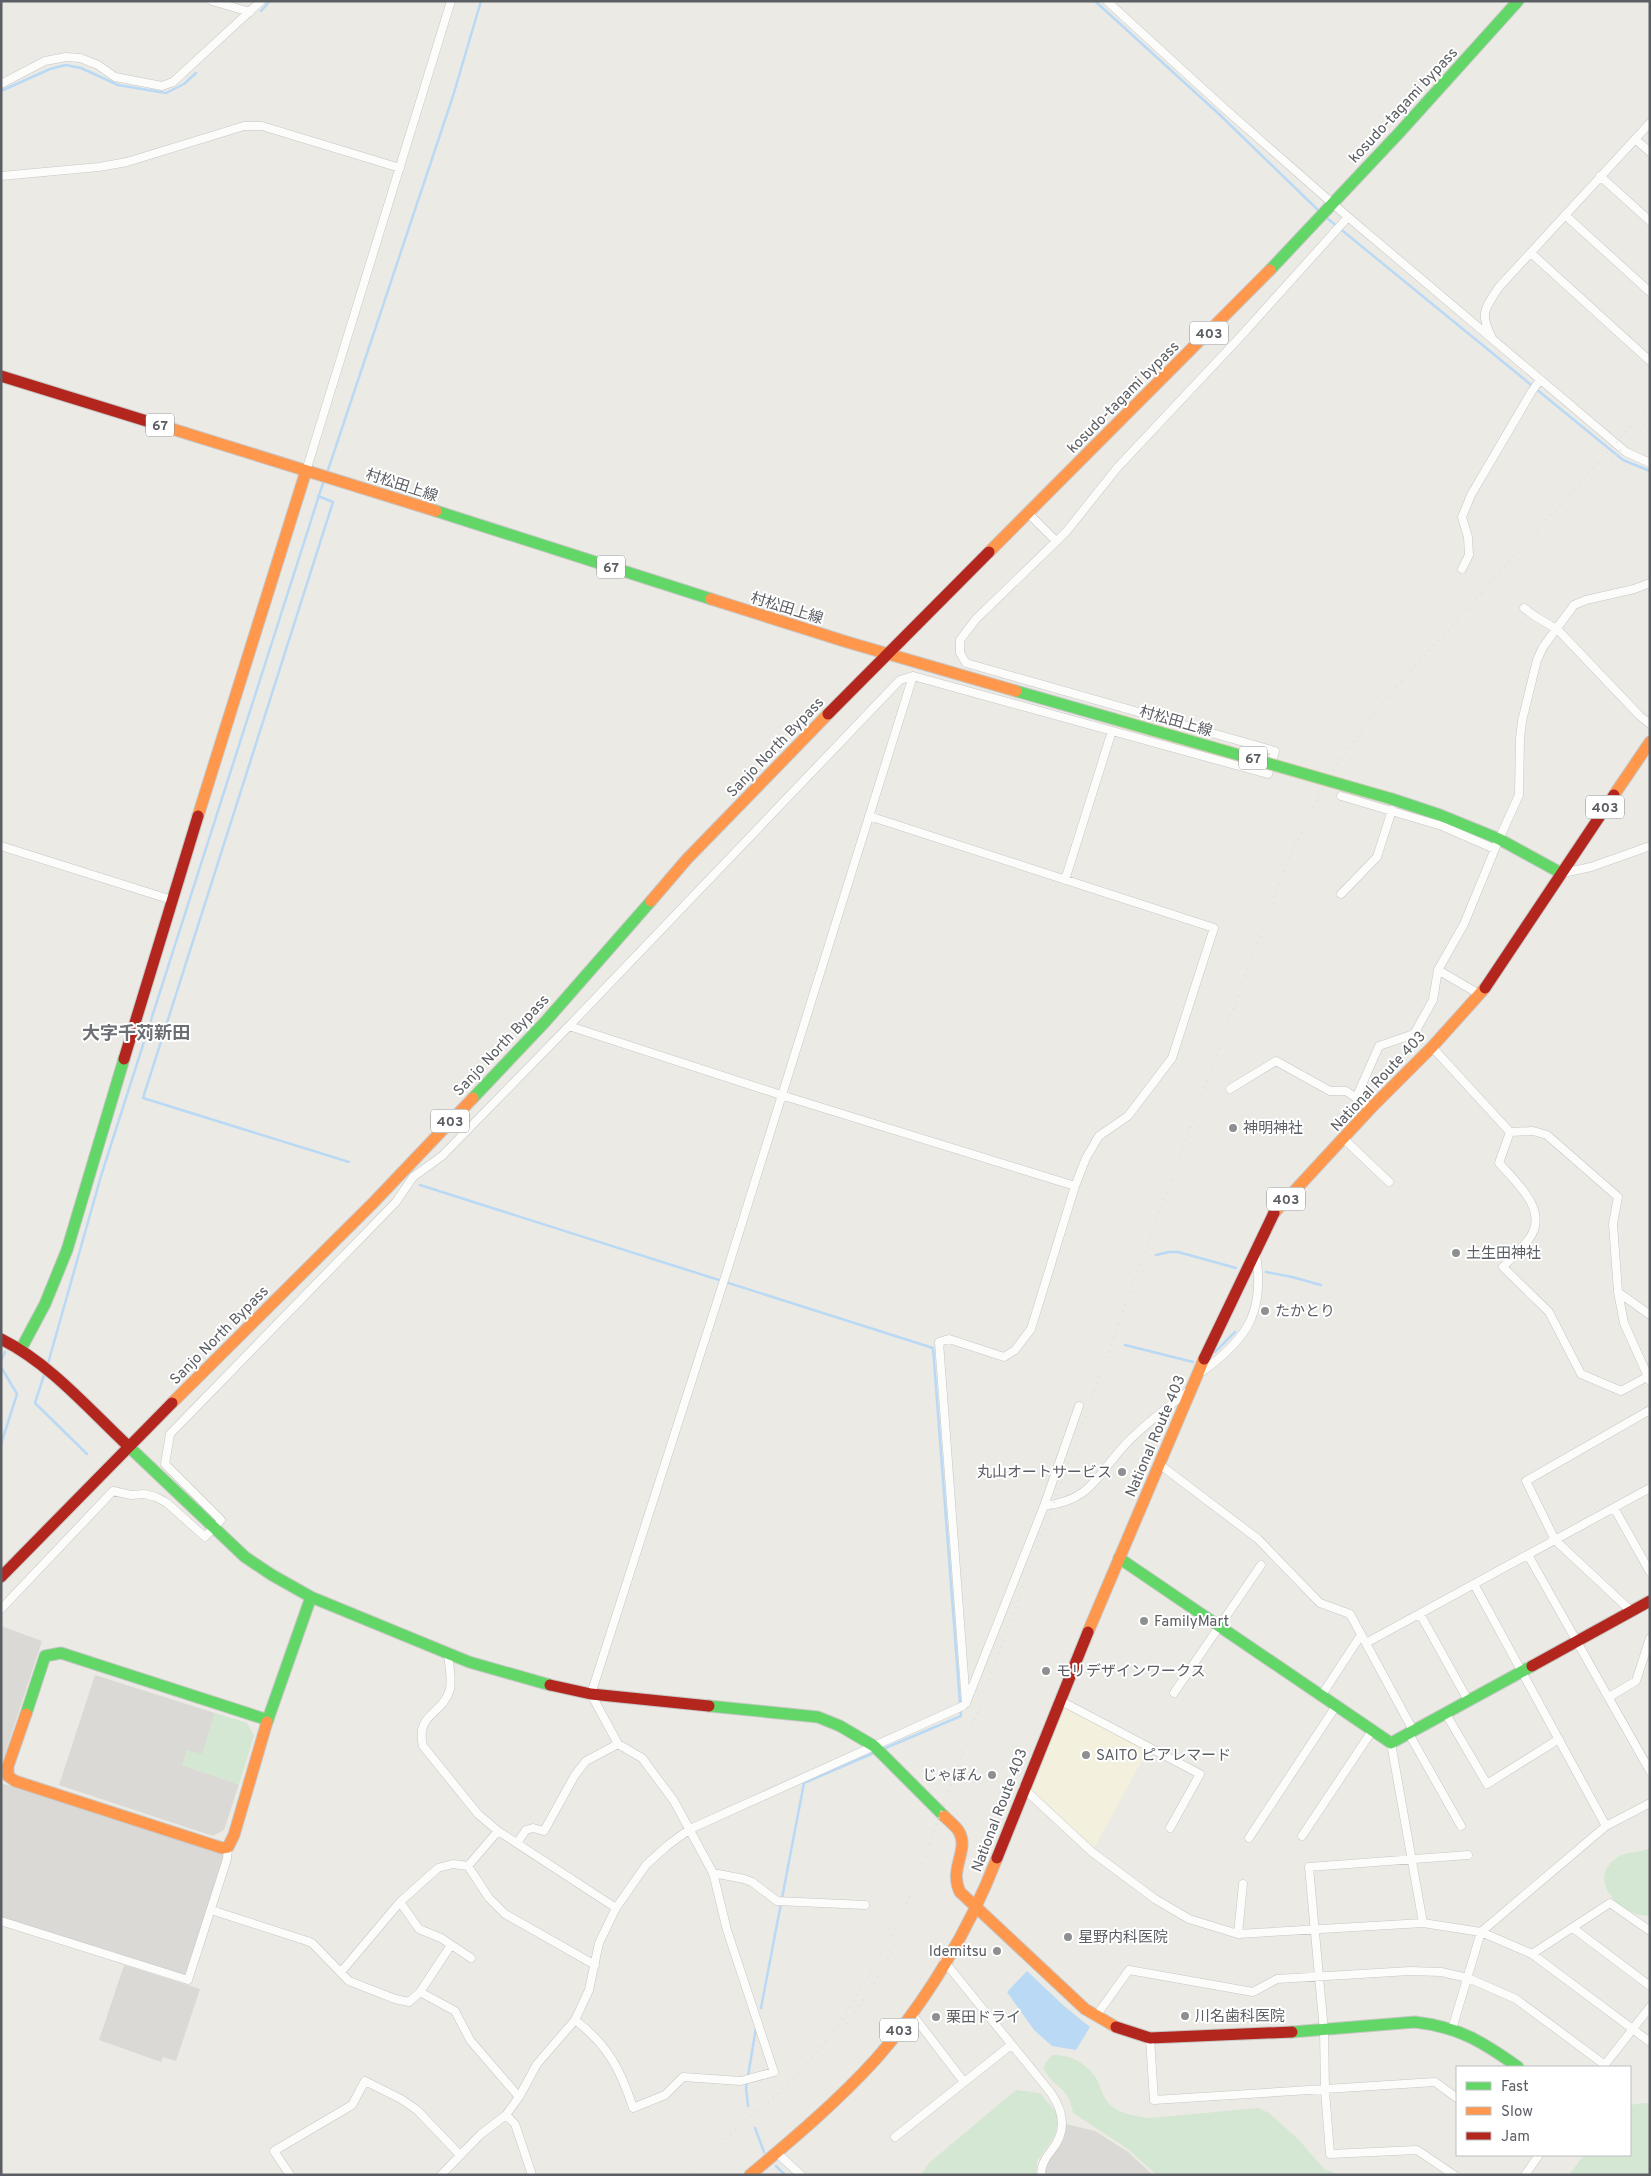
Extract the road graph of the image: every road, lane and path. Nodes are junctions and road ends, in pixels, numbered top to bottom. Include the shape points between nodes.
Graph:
1 (212, 1) edge
2 (261, 1) edge
3 (451, 1) edge
4 (1107, 1) edge
5 (1518, 1) edge
6 (250, 12) junction
7 (1, 84) edge
8 (1650, 123) edge
9 (1635, 139) junction
10 (1650, 152) edge
11 (400, 168) junction
12 (1, 176) edge
13 (1600, 176) junction
14 (1332, 203) junction
15 (1565, 216) junction
16 (1348, 217) junction
17 (1650, 221) edge
18 (1531, 253) junction
19 (1650, 292) edge
20 (1494, 342) junction
21 (1650, 361) edge
22 (1, 376) edge
23 (1540, 380) junction
24 (1650, 463) edge
25 (306, 470) junction
26 (1028, 513) junction
27 (1056, 541) junction
28 (1462, 569) dead end
29 (1650, 583) edge
30 (1524, 608) dead end
31 (1558, 630) junction
32 (887, 654) junction
33 (913, 676) junction
34 (1650, 724) edge
35 (1112, 730) junction
36 (1650, 742) edge
37 (1342, 796) dead end
38 (1392, 804) junction
39 (869, 816) junction
40 (1496, 844) junction
41 (1, 846) edge
42 (1650, 846) edge
43 (1561, 873) junction
44 (1065, 880) junction
45 (1341, 894) dead end
46 (172, 900) junction
47 (1438, 970) junction
48 (1478, 994) junction
49 (569, 1026) junction
50 (1432, 1047) junction
51 (1230, 1089) dead end
52 (781, 1095) junction
53 (1356, 1098) junction
54 (1371, 1108) junction
55 (1510, 1132) junction
56 (1344, 1139) junction
57 (1389, 1182) dead end
58 (1075, 1186) junction
59 (1255, 1247) junction
60 (1618, 1292) junction
61 (1650, 1314) edge
62 (1, 1339) edge
63 (21, 1349) junction
64 (1197, 1375) junction
65 (1648, 1379) edge
66 (1192, 1387) junction
67 (1079, 1406) dead end
68 (1650, 1410) edge
69 (129, 1445) junction
70 (1159, 1464) junction
71 (1650, 1488) edge
72 (1044, 1506) junction
73 (1614, 1508) junction
74 (215, 1528) junction
75 (1555, 1540) junction
76 (1528, 1555) junction
77 (1119, 1558) junction
78 (1261, 1565) dead end
79 (1650, 1572) edge
80 (1, 1577) edge
81 (1474, 1584) junction
82 (312, 1597) junction
83 (1650, 1601) edge
84 (1, 1609) edge
85 (1631, 1612) junction
86 (1420, 1614) junction
87 (1219, 1626) junction
88 (1361, 1636) junction
89 (1650, 1638) edge
90 (1576, 1642) junction
91 (1366, 1644) junction
92 (448, 1654) junction
93 (1522, 1672) junction
94 (1174, 1693) dead end
95 (591, 1694) junction
96 (1321, 1696) junction
97 (1609, 1697) junction
98 (1059, 1700) junction
99 (1468, 1702) junction
100 (966, 1703) junction
101 (1336, 1706) junction
102 (1446, 1714) junction
103 (268, 1720) junction
104 (1372, 1731) junction
105 (1411, 1733) junction
106 (1559, 1739) junction
107 (1391, 1743) junction
108 (618, 1744) junction
109 (874, 1746) junction
110 (1650, 1771) edge
111 (1023, 1788) junction
112 (1650, 1803) edge
113 (1461, 1826) dead end
114 (1606, 1826) junction
115 (1170, 1828) dead end
116 (690, 1829) junction
117 (498, 1831) junction
118 (1302, 1836) dead end
119 (1249, 1838) dead end
120 (517, 1844) junction
121 (228, 1847) junction
122 (1468, 1855) dead end
123 (1411, 1860) junction
124 (468, 1866) junction
125 (713, 1873) junction
126 (1243, 1884) dead end
127 (400, 1902) junction
128 (865, 1905) dead end
129 (976, 1905) junction
130 (616, 1908) junction
131 (211, 1910) junction
132 (1, 1921) edge
133 (1423, 1923) junction
134 (1573, 1928) junction
135 (1315, 1930) junction
136 (1650, 1931) edge
137 (1481, 1932) junction
138 (1238, 1934) junction
139 (452, 1945) junction
140 (1532, 1954) junction
141 (471, 1958) dead end
142 (944, 1961) junction
143 (595, 1965) junction
144 (341, 1972) junction
145 (1319, 1975) junction
146 (1468, 1978) junction
147 (1650, 1986) edge
148 (420, 1992) junction
149 (1650, 2007) edge
150 (912, 2014) junction
151 (1096, 2016) junction
152 (575, 2020) junction
153 (1452, 2029) junction
154 (1633, 2030) junction
155 (1324, 2031) junction
156 (1150, 2038) junction
157 (1650, 2042) edge
158 (1011, 2045) junction
159 (1517, 2066) edge
160 (1604, 2066) edge
161 (964, 2082) junction
162 (1325, 2090) junction
163 (519, 2097) junction
164 (1456, 2097) edge
165 (506, 2115) junction
166 (894, 2137) dead end
167 (777, 2153) junction
168 (460, 2155) junction
169 (1537, 2156) edge
170 (290, 2175) edge
171 (441, 2175) edge
172 (532, 2175) edge
173 (750, 2175) edge
174 (801, 2175) edge
175 (1041, 2175) edge
176 (1454, 2175) edge
177 (1525, 2175) edge

1 - 6 street
2 - 6 street
3 - 11 street
4 - 14 street
5 - 14 main road, kosudo-tagami bypass / 403
6 - 7 street via 173,82 162,86 116,77 98,65 66,57 44,61
8 - 9 street
9 - 10 street
9 - 13 street
11 - 12 street via 262,126 244,126 127,162
11 - 25 street
13 - 15 street
13 - 17 street
14 - 16 street
14 - 26 main road, kosudo-tagami bypass / 403 via 1207,335
15 - 18 street
15 - 19 street
16 - 20 street
16 - 27 street via 1242,336 1117,468
18 - 20 street via 1499,287 1485,308 1484,322
18 - 21 street
20 - 23 street
22 - 25 main road, 村松田上線 / 67
23 - 24 street via 1626,452
23 - 28 street via 1471,495 1462,517 1469,555
25 - 32 main road, 村松田上線 / 67
25 - 46 main road
26 - 27 street
26 - 32 main road, kosudo-tagami bypass / 403
27 - 35 street via 976,619 960,640 960,653 966,663 1275,751 1268,774
29 - 31 street via 1574,605
30 - 31 street
31 - 34 street
31 - 40 street via 1537,660 1520,739 1519,795
32 - 38 main road, 村松田上線 / 67, bridge
32 - 69 main road, Sanjo North Bypass / 403 via 687,859 545,1022 381,1194
33 - 35 street
33 - 39 street
33 - 49 street via 900,680
35 - 44 street
36 - 43 main road, National Route 403 / 403
37 - 38 street
38 - 40 main road, 村松田上線 / 67 via 1440,815
38 - 45 street via 1377,857
39 - 44 street
39 - 52 street
40 - 43 main road, 村松田上線 / 67
40 - 47 street via 1481,888
41 - 46 street
42 - 43 street
43 - 48 main road, National Route 403 / 403 via 1514,946
44 - 58 street via 1214,928 1172,1058 1128,1116 1100,1136 1086,1158
46 - 63 main road via 67,1250 46,1304
47 - 48 street
47 - 53 street via 1433,1000 1414,1034 1378,1046
48 - 50 main road, National Route 403 / 403
49 - 52 street
49 - 74 street via 442,1156 413,1177 396,1202 170,1434 164,1464 221,1520
50 - 54 main road, National Route 403 / 403
50 - 55 street
51 - 53 street via 1276,1061 1330,1091 1346,1091
52 - 58 street
52 - 95 street
53 - 54 street
54 - 56 main road, National Route 403 / 403
55 - 60 street via 1533,1131 1547,1135 1618,1197 1613,1224
55 - 65 street via 1499,1164 1530,1198 1534,1224 1530,1237 1503,1267 1549,1312 1581,1374 1621,1391
56 - 57 street
56 - 59 main road, National Route 403 / 403 via 1274,1213
58 - 100 street via 1031,1329 1015,1350 1004,1357 949,1339 939,1342
59 - 64 main road, National Route 403 / 403
59 - 64 street via 1260,1280 1251,1323 1221,1357
60 - 61 street
60 - 65 street via 1624,1323
62 - 63 main road
63 - 69 main road
64 - 66 main road, National Route 403 / 403
66 - 70 main road, National Route 403 / 403
66 - 72 street via 1123,1446 1092,1486 1072,1500
67 - 72 street
68 - 75 street via 1526,1481
69 - 74 main road
69 - 80 main road, Sanjo North Bypass / 403
70 - 77 main road, National Route 403 / 403
70 - 88 street via 1258,1539 1320,1603 1350,1614
71 - 73 street
72 - 100 street
73 - 75 street
73 - 79 street
74 - 82 main road via 245,1557
74 - 84 street via 206,1537 156,1496 113,1491
75 - 76 street
75 - 85 street
76 - 81 street
76 - 90 street
77 - 87 main road
77 - 98 main road, National Route 403 / 403
78 - 87 street
81 - 86 street
81 - 93 street
82 - 92 main road
82 - 103 main road
83 - 85 main road
85 - 90 main road
86 - 91 street
86 - 99 street
87 - 94 street
87 - 96 main road
88 - 91 street
88 - 96 street
89 - 97 street via 1636,1681
90 - 93 main road
90 - 97 street
91 - 105 street
92 - 95 main road via 545,1684
92 - 117 street via 450,1690 422,1724 423,1746 478,1814
93 - 99 main road
93 - 106 street
95 - 108 street
95 - 109 main road via 818,1717 840,1724
96 - 101 main road
97 - 110 street
98 - 111 main road, National Route 403 / 403
98 - 115 street via 1200,1774
99 - 102 main road
100 - 109 street
101 - 104 main road
101 - 119 street
102 - 105 main road
102 - 106 street via 1487,1784
103 - 121 main road
103 - 121 main road via 61,1653 44,1656 8,1766 8,1776 15,1781 222,1848
104 - 107 main road
104 - 118 street
105 - 107 main road
105 - 113 street
106 - 114 street
107 - 123 street
108 - 116 street via 642,1758
108 - 120 street via 586,1761 544,1830 526,1830
109 - 116 street
109 - 129 main road via 959,1831 963,1852 954,1876 955,1884
111 - 129 main road, National Route 403 / 403
111 - 138 street via 1092,1852 1155,1899 1188,1919
112 - 114 street
114 - 137 street
116 - 125 street
116 - 130 street via 646,1865
117 - 120 street
117 - 124 street
120 - 130 street
121 - 131 street
122 - 123 street
123 - 133 street
123 - 135 street via 1310,1867
124 - 127 street via 452,1864 438,1868
124 - 143 street via 504,1914
125 - 128 street via 744,1878 777,1901
125 - 152 street via 727,1930 774,2072 742,2081 683,2077 665,2095 632,2108 616,2064 591,2032
126 - 138 street
127 - 139 street via 419,1929
127 - 144 street
129 - 142 main road, National Route 403 / 403
129 - 151 main road
130 - 143 street via 599,1943
131 - 132 street via 188,1980
131 - 144 street via 312,1944
133 - 135 street
133 - 137 street
134 - 136 street via 1610,1903
134 - 140 street
134 - 147 street
135 - 138 street
135 - 145 street
137 - 140 street
137 - 146 street
139 - 141 street
139 - 148 street
140 - 154 street
142 - 150 main road, National Route 403 / 403
142 - 158 street
143 - 152 street via 589,1990
144 - 148 street via 349,1981 395,1999 409,2002
145 - 146 street via 1410,1971 1441,1972
145 - 151 street via 1277,1979 1253,1992 1129,1970
145 - 155 street
146 - 153 street
146 - 160 street via 1516,1999
148 - 163 street via 456,2011 474,2046
149 - 154 street
150 - 161 street
150 - 167 main road, National Route 403 / 403 via 849,2087
151 - 156 main road via 1120,2029
152 - 163 street via 536,2064
153 - 155 main road via 1415,2022
153 - 159 main road via 1486,2044
154 - 157 street
154 - 160 street
155 - 156 main road
155 - 162 street
156 - 162 street via 1154,2100
158 - 161 street
158 - 175 street via 1061,2110 1063,2121 1058,2140 1042,2164
161 - 166 street
162 - 164 street via 1436,2082
162 - 176 street via 1330,2154 1417,2150
163 - 165 street
165 - 168 street
165 - 172 street via 515,2124
167 - 173 main road, National Route 403 / 403
167 - 174 street
168 - 170 street via 417,2110 365,2081 352,2105 274,2151
168 - 171 street
169 - 177 street

